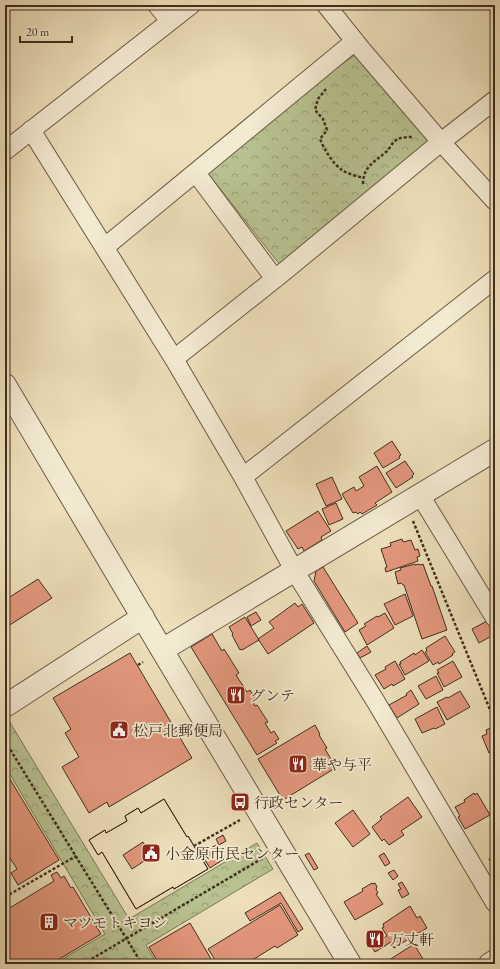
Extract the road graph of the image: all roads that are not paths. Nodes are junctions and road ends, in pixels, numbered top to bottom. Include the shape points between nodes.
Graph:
1 (157, 5) edge
2 (191, 5) edge
3 (326, 5) edge
4 (170, 21) junction
5 (355, 41) junction
6 (495, 100) edge
7 (31, 130) junction
8 (441, 142) junction
9 (5, 151) edge
10 (196, 173) junction
11 (495, 201) edge
12 (104, 247) junction
13 (275, 278) junction
14 (495, 279) edge
15 (174, 359) junction
16 (5, 384) edge
17 (495, 450) edge
18 (243, 476) junction
19 (413, 499) junction
20 (294, 570) junction
21 (494, 615) edge
22 (143, 617) junction
23 (162, 650) junction
24 (5, 706) edge
25 (495, 903) edge
26 (495, 961) edge
27 (350, 964) edge
28 (490, 964) edge

1 - 4 street
2 - 4 street
3 - 5 street
4 - 7 street
5 - 8 street
5 - 10 street
6 - 8 street
7 - 9 street
7 - 12 street
8 - 11 street
8 - 13 street
10 - 12 street
10 - 13 street
12 - 15 street
13 - 15 street
14 - 18 street
15 - 18 street
16 - 22 street
17 - 19 street
18 - 20 street
19 - 20 street
19 - 21 street
20 - 23 street
20 - 25 street
22 - 23 street
22 - 24 street
23 - 27 street
26 - 28 street

